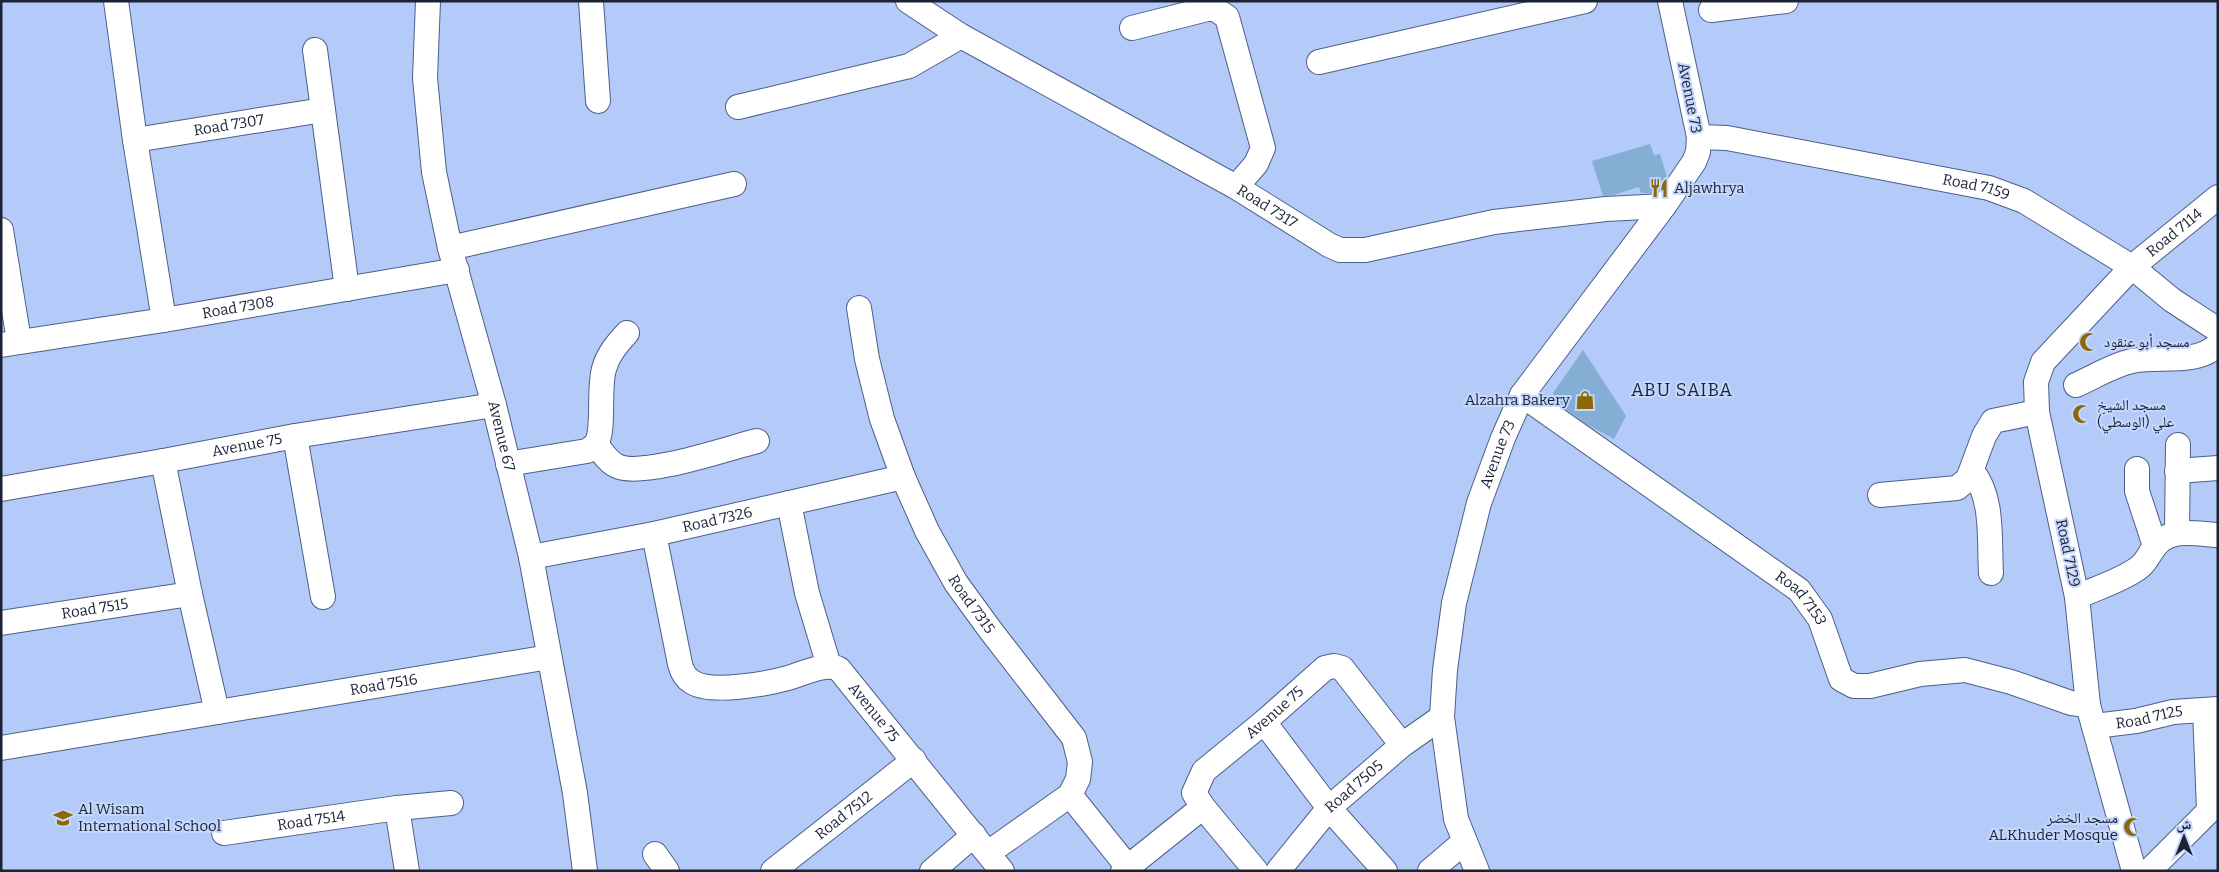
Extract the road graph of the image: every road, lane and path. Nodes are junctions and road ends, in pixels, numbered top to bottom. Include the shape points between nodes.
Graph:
1 (116, 1) edge
2 (428, 1) edge
3 (591, 1) edge
4 (1585, 1) edge
5 (1670, 1) edge
6 (1786, 1) edge
7 (912, 2) edge
8 (1711, 10) dead end
9 (1132, 28) dead end
10 (961, 36) junction
11 (315, 50) dead end
12 (1319, 62) dead end
13 (598, 101) dead end
14 (738, 107) dead end
15 (324, 110) junction
16 (1699, 137) junction
17 (135, 140) junction
18 (734, 184) dead end
19 (1236, 187) junction
20 (2218, 197) edge
21 (1664, 206) junction
22 (1, 230) edge
23 (453, 259) junction
24 (2132, 267) junction
25 (347, 289) junction
26 (859, 308) dead end
27 (164, 320) junction
28 (2218, 330) edge
29 (627, 333) dead end
30 (10, 343) edge
31 (2218, 346) edge
32 (2076, 385) dead end
33 (1522, 395) junction
34 (494, 405) junction
35 (2037, 412) junction
36 (294, 436) junction
37 (757, 441) dead end
38 (596, 444) junction
39 (2178, 445) dead end
40 (163, 461) junction
41 (508, 464) junction
42 (2218, 468) edge
43 (2137, 469) dead end
44 (1972, 471) junction
45 (2178, 472) junction
46 (903, 477) junction
47 (1, 489) edge
48 (1880, 495) dead end
49 (789, 503) junction
50 (2177, 532) junction
51 (654, 534) junction
52 (2218, 535) edge
53 (2155, 546) junction
54 (531, 557) junction
55 (1992, 573) dead end
56 (190, 594) junction
57 (2077, 597) junction
58 (323, 598) dead end
59 (1, 623) edge
60 (549, 657) junction
61 (829, 666) junction
62 (2211, 709) edge
63 (217, 712) junction
64 (2091, 716) junction
65 (1442, 717) junction
66 (1264, 722) junction
67 (1402, 745) junction
68 (1, 748) edge
69 (914, 760) junction
70 (1070, 795) junction
71 (451, 803) dead end
72 (2213, 806) edge
73 (1203, 807) junction
74 (397, 808) junction
75 (1329, 808) junction
76 (224, 833) dead end
77 (1464, 842) junction
78 (988, 853) edge
79 (1128, 869) edge
80 (406, 871) edge
81 (584, 871) edge
82 (773, 871) edge
83 (932, 871) edge
84 (1256, 871) edge
85 (1278, 871) edge
86 (1385, 871) edge
87 (1430, 871) edge
88 (1477, 871) edge
89 (2134, 871) edge
90 (2149, 871) edge

1 - 17 street
2 - 23 street, Avenue 67 via 427,109 434,172
3 - 13 street
4 - 12 street
5 - 16 street, Avenue 73
6 - 8 street
7 - 10 street, Road 7317
9 - 19 street via 1207,9 1215,9 1227,17 1262,148 1256,164
10 - 14 street via 909,66
10 - 19 street, Road 7317
11 - 15 street
15 - 17 street, Road 7307
15 - 25 street
16 - 21 street, Avenue 73 via 1694,162
16 - 24 street, Road 7159 via 1727,138 1989,188 2024,202
17 - 27 street
18 - 23 street, Road 7308
19 - 21 street, Road 7317 via 1329,245 1353,251 1494,222
20 - 24 street, Road 7114
21 - 33 street, Avenue 73
22 - 30 street, Road 7308
23 - 25 street, Road 7308
23 - 34 street, Avenue 67
24 - 28 street, Road 7159 via 2172,300
24 - 35 street, Road 7129 via 2043,362 2036,382
25 - 27 street, Road 7308
26 - 46 street, Road 7315 via 874,390
27 - 30 street, Road 7308
29 - 38 street via 611,352 604,368 600,388 600,431
31 - 32 street via 2192,357 2132,361
33 - 64 street, Road 7153 via 1799,590 1820,619 1841,678 1854,686 1964,670 2071,703
33 - 65 street, Avenue 73 via 1479,503 1454,603
34 - 36 street, Avenue 75
34 - 41 street, Avenue 67
35 - 44 street via 1994,421 1984,436
35 - 57 street, Road 7129
36 - 40 street, Avenue 75
36 - 58 street
37 - 38 street via 635,470 617,466
38 - 41 street via 587,451
39 - 45 street
40 - 47 street, Avenue 75
40 - 56 street
41 - 54 street, Avenue 67
42 - 45 street
43 - 53 street via 2137,491
44 - 48 street via 1957,488
44 - 55 street via 1979,479 1986,499
45 - 50 street
46 - 49 street, Road 7326
46 - 70 street, Road 7315 via 927,531 956,583 1074,738 1080,762 1078,779
49 - 51 street, Road 7326
49 - 61 street via 806,593
50 - 52 street
50 - 53 street
51 - 54 street, Road 7326
51 - 61 street via 682,672 694,684 748,686
53 - 57 street via 2136,570
54 - 60 street, Avenue 67
56 - 59 street, Road 7515
56 - 63 street
57 - 64 street, Road 7129
60 - 63 street, Road 7516
60 - 81 street, Avenue 67 via 575,792
61 - 69 street, Avenue 75 via 843,673
62 - 64 street, Road 7125 via 2174,712 2136,721
62 - 72 street, Road 7125
63 - 68 street, Road 7516
64 - 89 street, Road 7129
65 - 67 street, Road 7505
65 - 77 street, Avenue 73 via 1456,819
66 - 67 street, Avenue 75 via 1325,668 1334,666 1342,668
66 - 73 street, Avenue 75 via 1204,771 1194,793
66 - 75 street
67 - 75 street, Road 7505
69 - 78 street, Avenue 75
69 - 82 street, Road 7512
70 - 78 street
70 - 79 street
71 - 74 street, Road 7514
72 - 90 street
73 - 79 street
73 - 84 street
74 - 76 street, Road 7514
74 - 80 street
75 - 85 street, Road 7505
75 - 86 street
77 - 87 street
77 - 88 street, Avenue 73
78 - 83 street

